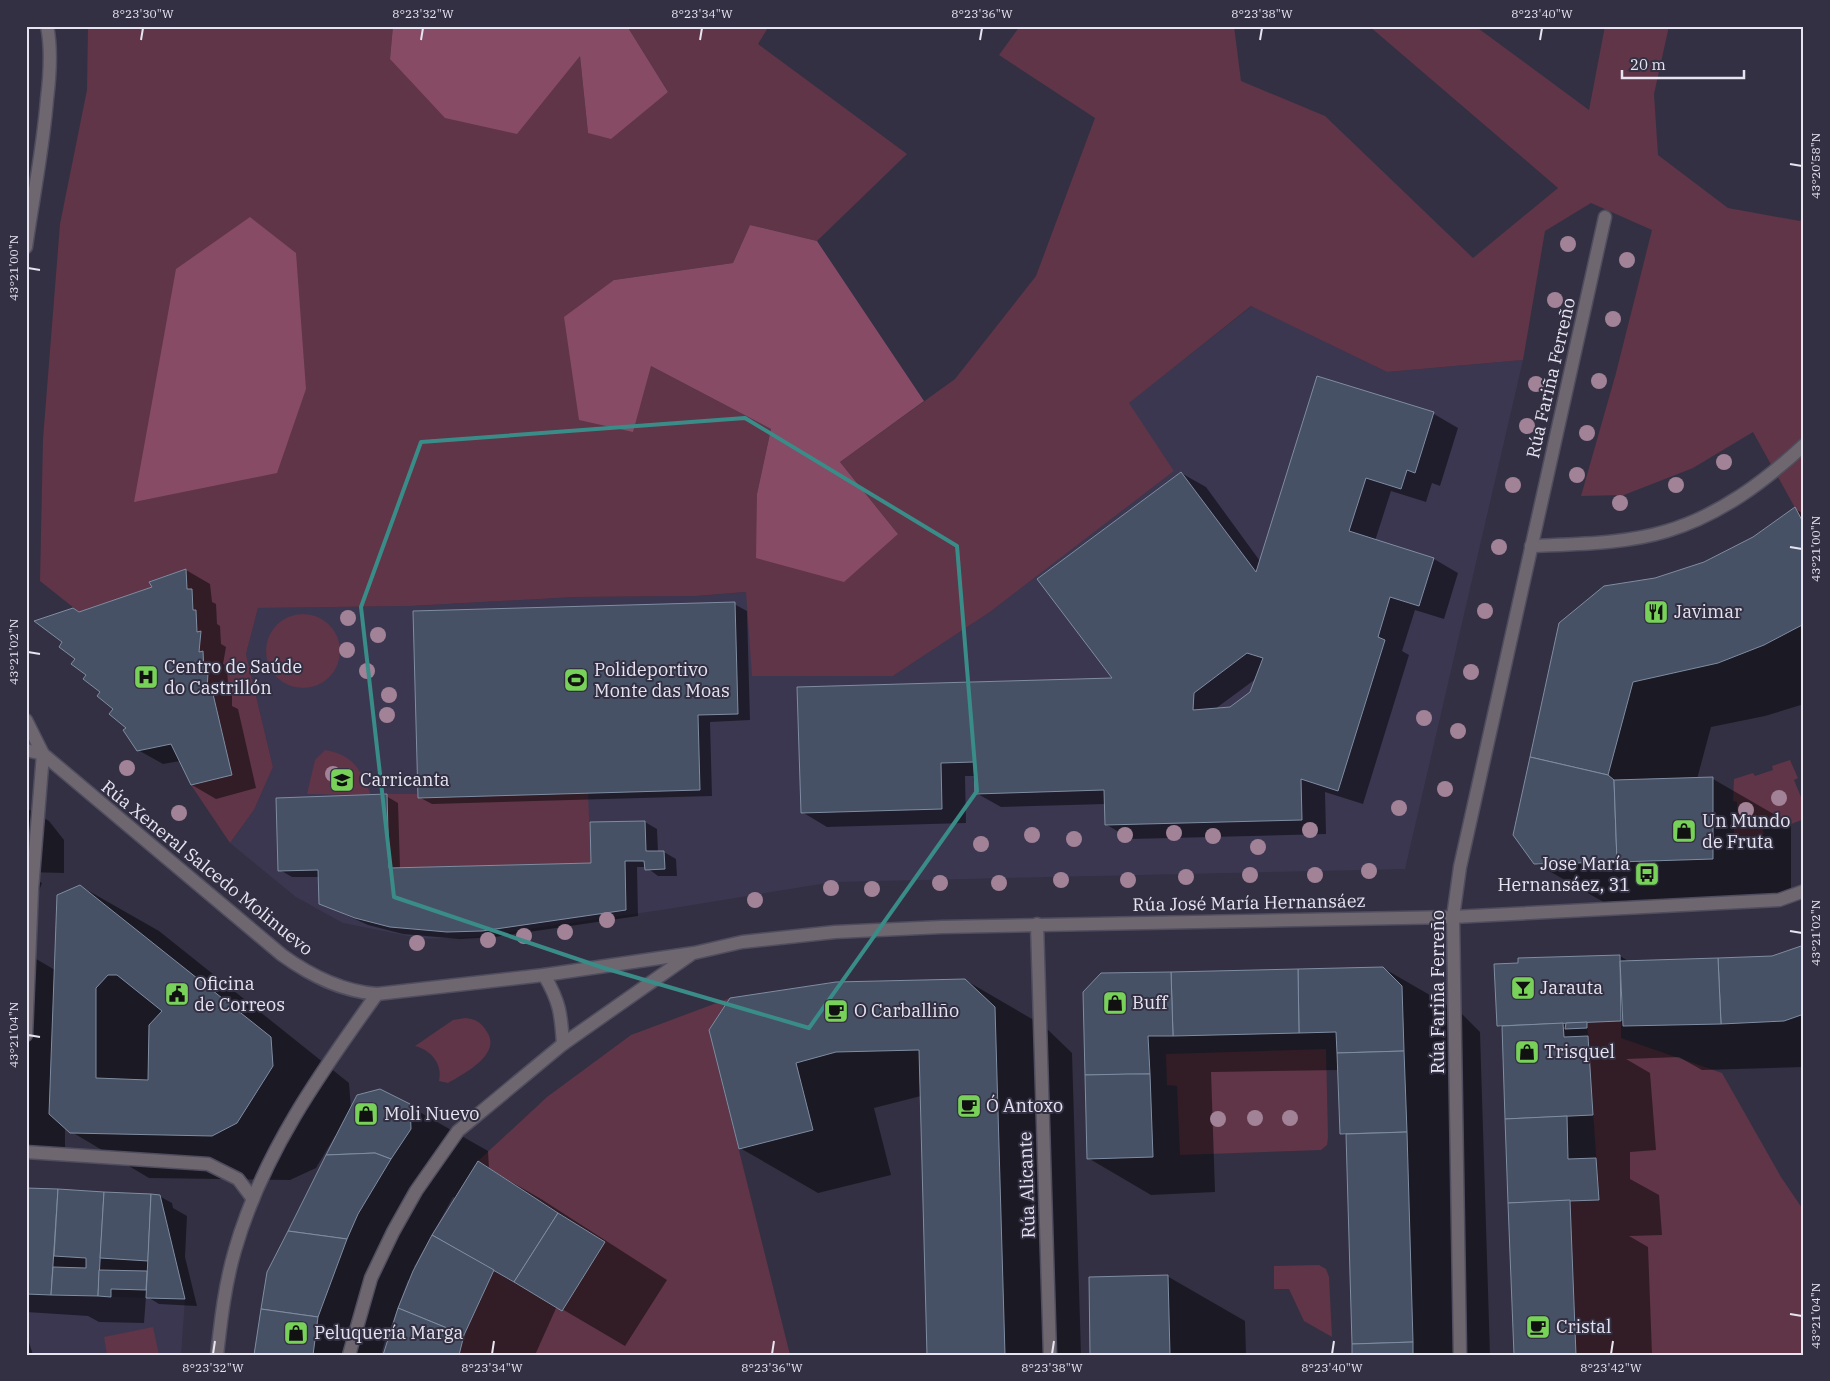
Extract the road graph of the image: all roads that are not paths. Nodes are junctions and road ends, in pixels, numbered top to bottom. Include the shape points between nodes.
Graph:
1 (47, 26) edge
2 (1605, 216) dead end
3 (26, 247) edge
4 (1804, 445) edge
5 (1531, 546) junction
6 (26, 720) edge
7 (26, 750) edge
8 (43, 754) junction
9 (1804, 891) edge
10 (1453, 917) junction
11 (1037, 924) junction
12 (694, 953) junction
13 (544, 975) junction
14 (377, 994) junction
15 (26, 1034) edge
16 (562, 1044) junction
17 (26, 1152) edge
18 (253, 1199) junction
19 (217, 1355) edge
20 (349, 1355) edge
21 (1050, 1355) edge
22 (1460, 1355) edge

1 - 3 street via 50,76 44,140
2 - 5 street, Rúa Fariña Ferreño
4 - 5 street via 1750,490 1707,516 1674,529 1599,543
5 - 10 street, Rúa Fariña Ferreño via 1460,867
6 - 8 street
7 - 8 street
8 - 14 street, Rúa Xeneral Salcedo Molinuevo via 282,955 330,983 354,992
8 - 15 street via 32,889
9 - 10 street, Rúa José María Hernansáez via 1780,900
10 - 11 street, Rúa José María Hernansáez
10 - 22 street, Rúa Fariña Ferreño
11 - 12 street, Rúa José María Hernansáez via 835,932 742,942
11 - 21 street, Rúa Alicante
12 - 13 street, Rúa José María Hernansáez
12 - 16 street, Rúa José María Hernansáez
13 - 14 street, Rúa José María Hernansáez
13 - 16 street via 557,997 562,1019
14 - 18 street via 317,1077 286,1130
16 - 20 street, Rúa José María Hernansáez via 458,1131 416,1191 371,1278
17 - 18 street via 208,1164 238,1179
18 - 19 street via 235,1249 223,1297

